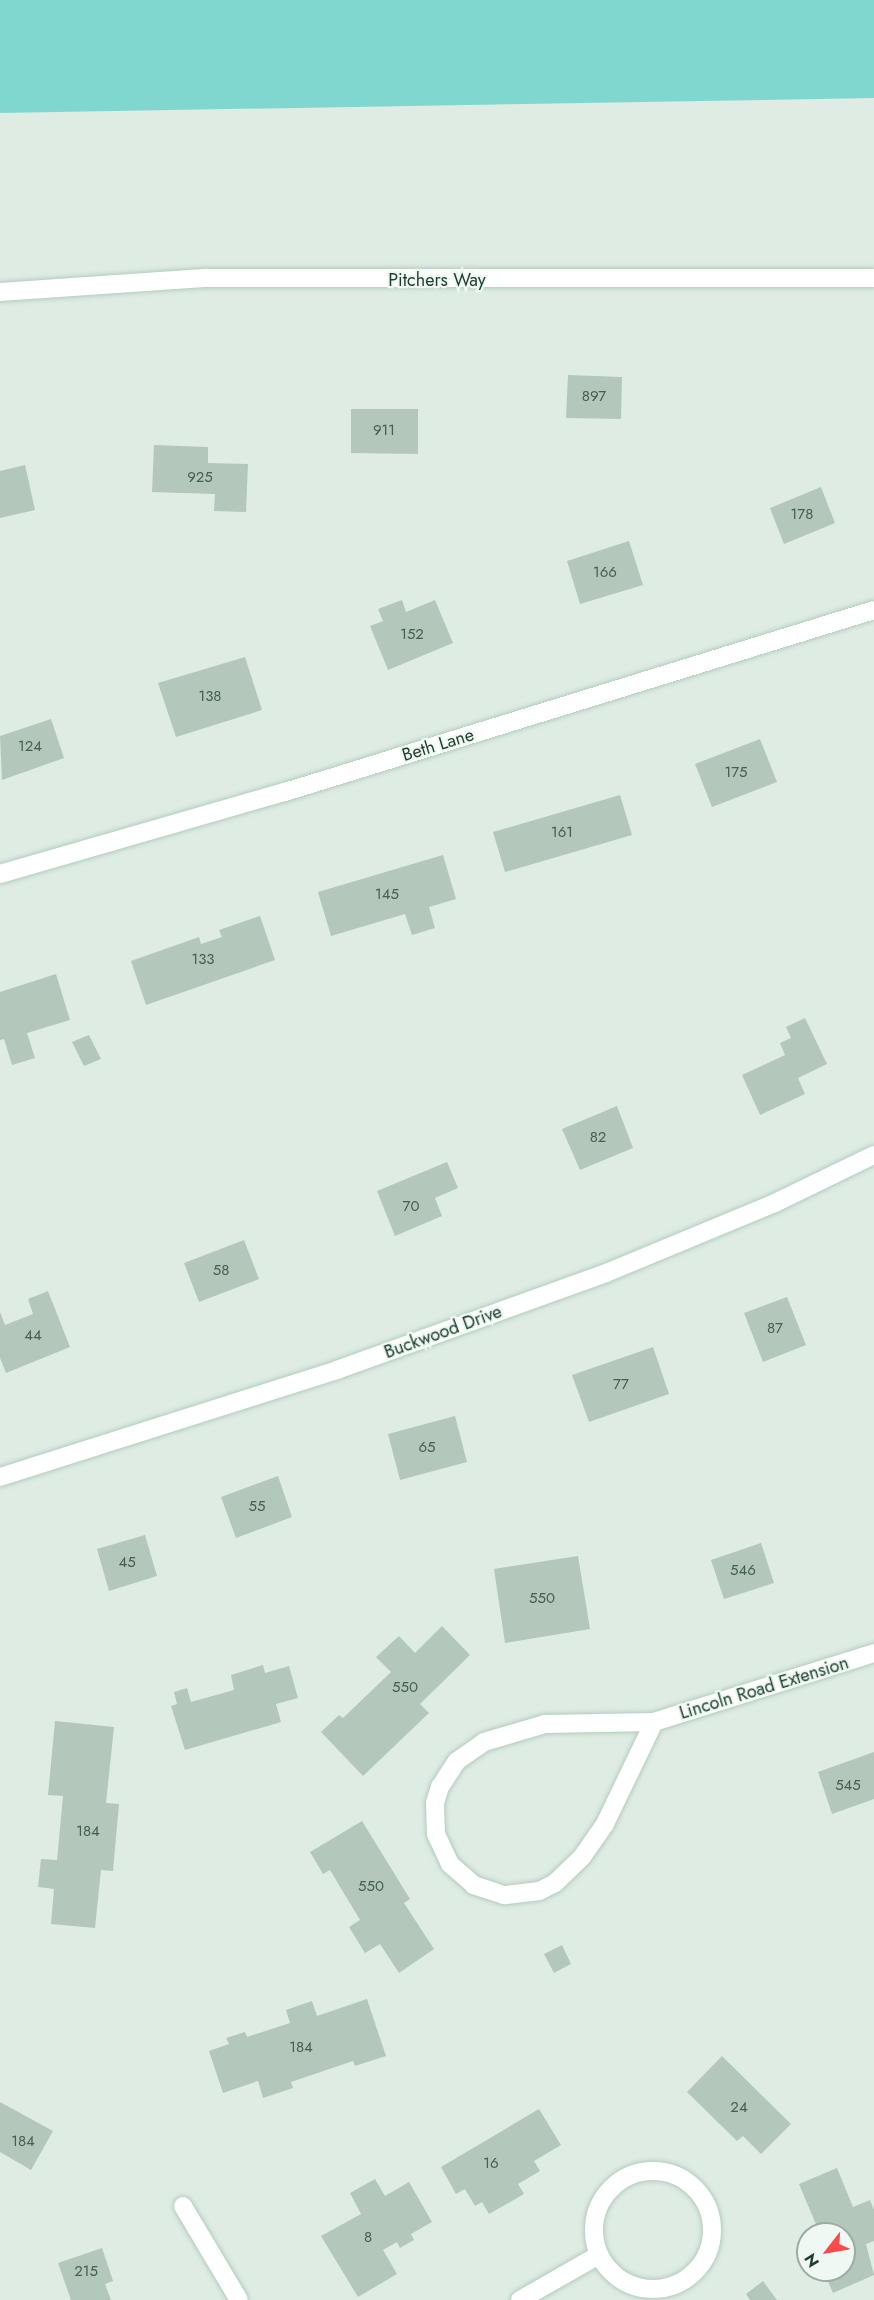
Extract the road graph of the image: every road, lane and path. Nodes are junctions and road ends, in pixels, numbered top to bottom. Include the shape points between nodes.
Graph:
1 (874, 278) edge
2 (0, 292) edge
3 (874, 610) edge
4 (0, 874) edge
5 (874, 1155) edge
6 (0, 1477) edge
7 (874, 1653) edge
8 (654, 1722) junction
9 (183, 2206) dead end
10 (599, 2255) junction
11 (239, 2300) edge
12 (520, 2300) edge

1 - 2 street, Pitchers Way via 196,278
3 - 4 street, Beth Lane via 285,792
5 - 6 street, Buckwood Drive via 776,1203 606,1273 326,1374
7 - 8 street, Lincoln Road Extension
8 - 8 street, Lincoln Road Extension via 606,1824 582,1857 555,1883 539,1891 504,1895 474,1885 450,1864 436,1834 435,1803 447,1773 470,1751 502,1735 545,1724
9 - 11 street
10 - 10 street via 613,2274 633,2286 656,2289 678,2284 697,2269 709,2249 712,2226 706,2203 681,2177 657,2170 633,2174 612,2187 598,2207 594,2231
10 - 12 street

